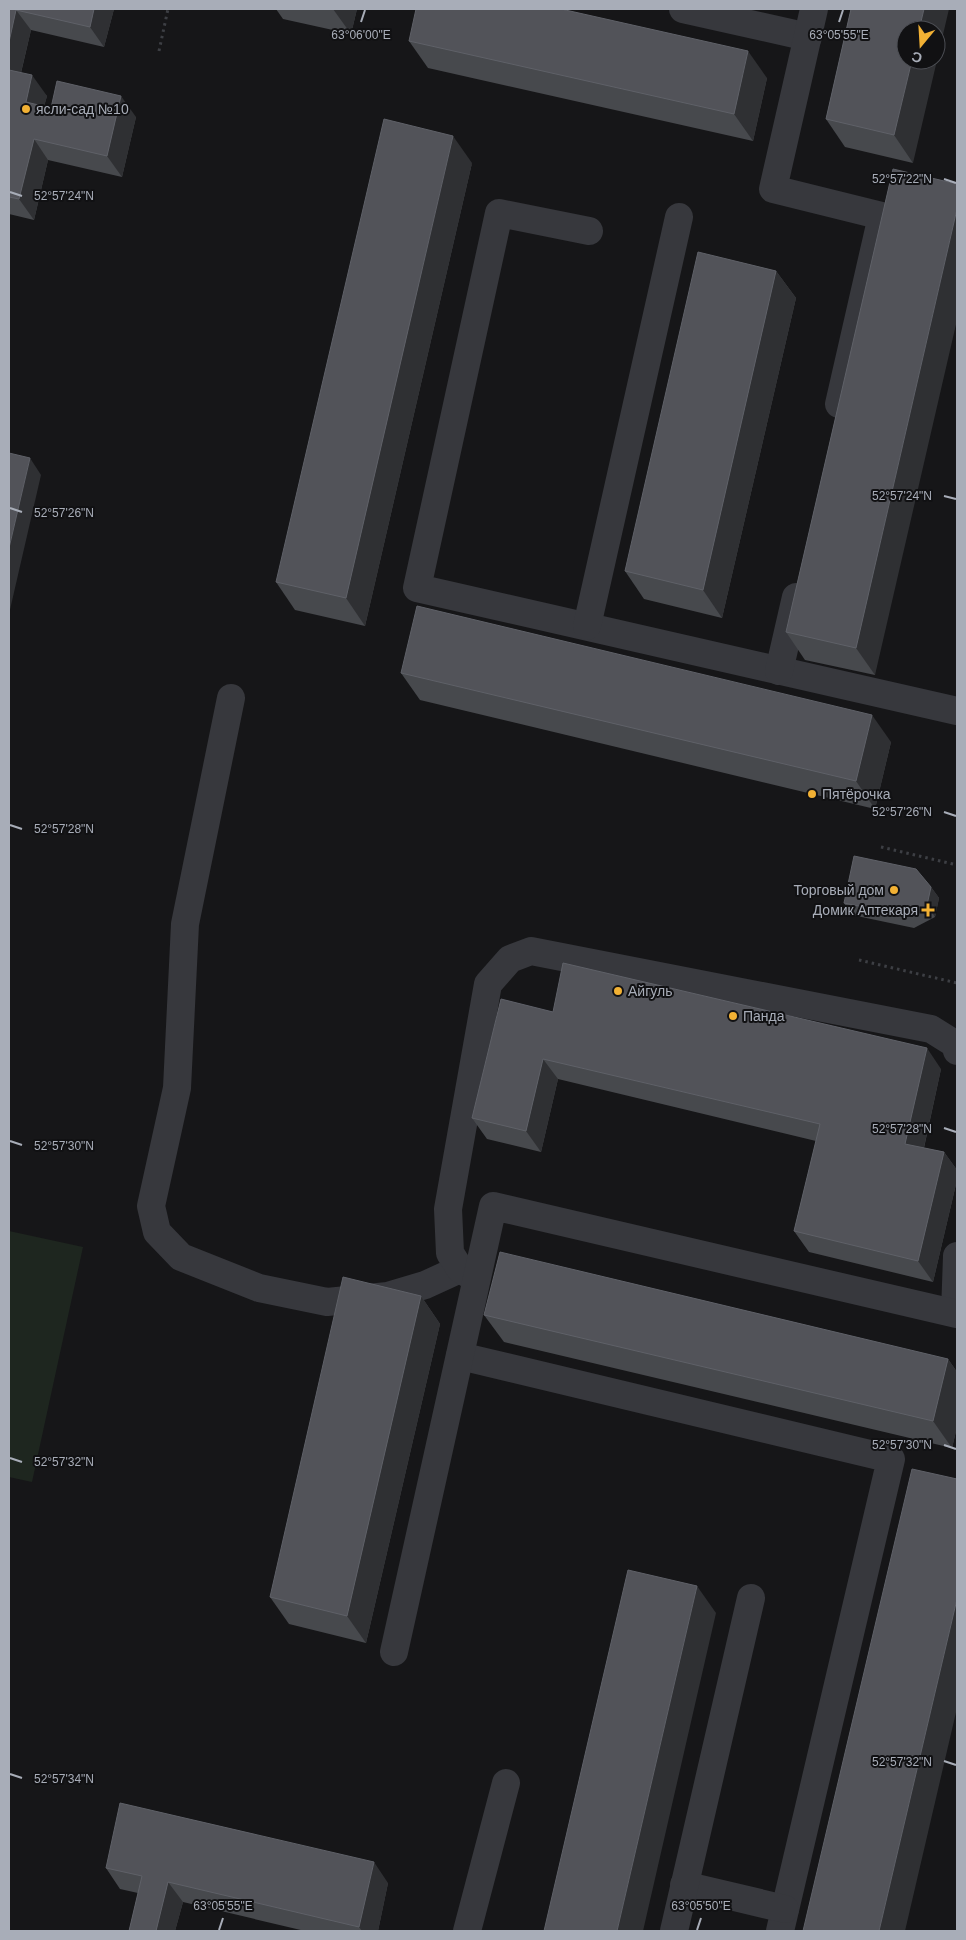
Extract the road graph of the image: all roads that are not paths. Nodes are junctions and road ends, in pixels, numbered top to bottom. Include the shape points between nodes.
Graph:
1 (683, 9) edge
2 (814, 9) edge
3 (808, 37) junction
4 (679, 217) dead end
5 (589, 231) dead end
6 (834, 429) edge
7 (801, 574) edge
8 (587, 626) junction
9 (779, 671) junction
10 (231, 698) dead end
11 (957, 712) edge
12 (957, 1051) edge
13 (957, 1256) edge
14 (469, 1275) junction
15 (956, 1314) edge
16 (460, 1356) junction
17 (751, 1598) dead end
18 (394, 1652) dead end
19 (506, 1783) dead end
20 (684, 1885) junction
21 (783, 1920) edge
22 (467, 1931) edge
23 (674, 1931) edge

1 - 3 lane
2 - 3 lane
3 - 6 lane via 773,189 882,216
4 - 8 lane
5 - 8 lane via 499,213 417,588
7 - 9 lane
8 - 9 lane
9 - 11 lane
10 - 14 lane via 185,924 177,1088 151,1206 157,1232 181,1257 260,1288 327,1302 388,1296
12 - 14 lane via 955,1044 931,1029 531,951 510,958 488,984 448,1210 450,1253
13 - 15 lane
14 - 15 lane via 493,1206
14 - 16 lane
16 - 18 lane
16 - 21 lane via 891,1459
17 - 20 lane
19 - 22 lane
20 - 21 lane
20 - 23 lane

